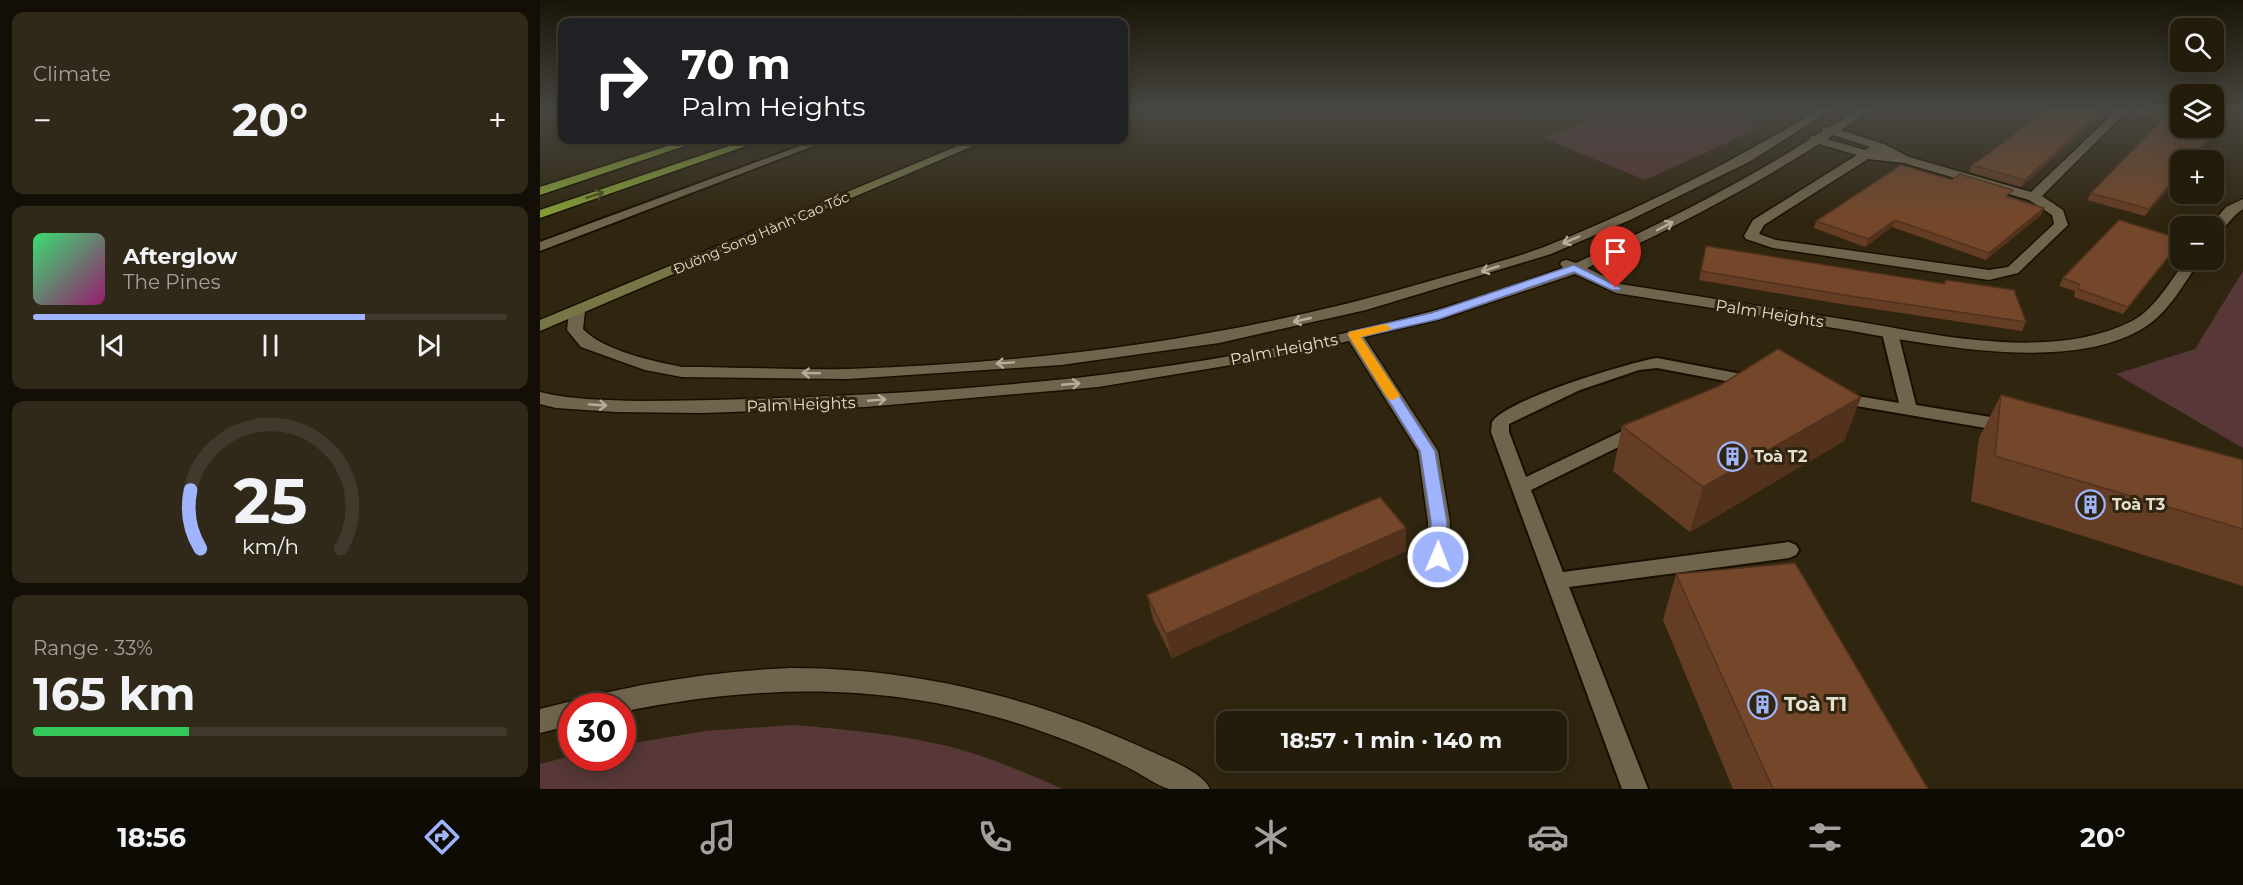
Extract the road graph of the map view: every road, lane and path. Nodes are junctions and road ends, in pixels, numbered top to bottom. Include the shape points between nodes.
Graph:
1 (678, 146) edge
2 (740, 146) edge
3 (809, 146) edge
4 (967, 146) edge
5 (1768, 146) edge
6 (1810, 146) edge
7 (1836, 146) edge
8 (1880, 146) joint
9 (2083, 146) edge
10 (1868, 155) junction
11 (1905, 160) junction
12 (540, 191) edge
13 (2034, 197) junction
14 (2243, 203) edge
15 (540, 214) edge
16 (2224, 218) edge
17 (540, 247) edge
18 (1546, 251) junction
19 (1574, 268) junction
20 (2185, 270) edge
21 (577, 311) junction
22 (540, 326) edge
23 (1890, 333) junction
24 (1354, 335) junction
25 (1743, 380) junction
26 (1772, 385) edge
27 (1722, 390) edge
28 (1827, 395) edge
29 (540, 398) edge
30 (1909, 410) junction
31 (1659, 421) edge
32 (2027, 429) edge
33 (1521, 487) junction
34 (1789, 550) dead end
35 (1438, 557) dead end
36 (1557, 581) junction
37 (636, 697) edge
38 (558, 716) edge
39 (540, 721) edge
40 (1196, 789) edge
41 (1635, 789) edge

1 - 12 highway
15 -> 2 highway
3 - 17 lane
4 - 21 main road, Đường Song Hành Cao Tốc
5 -> 18 street, Palm Heights via 1625,217
19 -> 6 street via 1660,229
7 - 10 street
8 - 10 street
8 - 11 street
9 - 13 street
10 - 11 street
10 - 13 street via 1758,223 1751,236 1773,244 1989,275 2013,270 2061,225 2058,213
11 - 13 street
14 - 16 street
18 - 19 street
18 -> 21 street, Palm Heights via 1360,307 1219,338 1061,360 848,374 682,372 651,366 587,343 575,330
19 - 23 street, Palm Heights via 1616,288
19 - 24 street, Palm Heights via 1435,316
20 - 23 street, Palm Heights via 2150,315 2126,331 2090,342 1986,347
21 - 22 main road, Đường Song Hành Cao Tốc
23 - 30 lane
29 -> 24 street, Palm Heights via 616,406 703,407 865,401 1098,382 1274,353
24 - 35 street via 1428,451 1439,522
25 - 26 lane
25 - 27 lane
25 - 33 lane via 1657,363 1637,366 1574,386 1510,416 1502,422 1500,432
28 - 30 lane
30 - 32 lane
31 - 33 lane
33 - 36 lane
34 - 36 lane
36 - 41 lane
37 - 40 street via 771,680 828,679 905,686 999,705 1088,735
38 - 39 street

